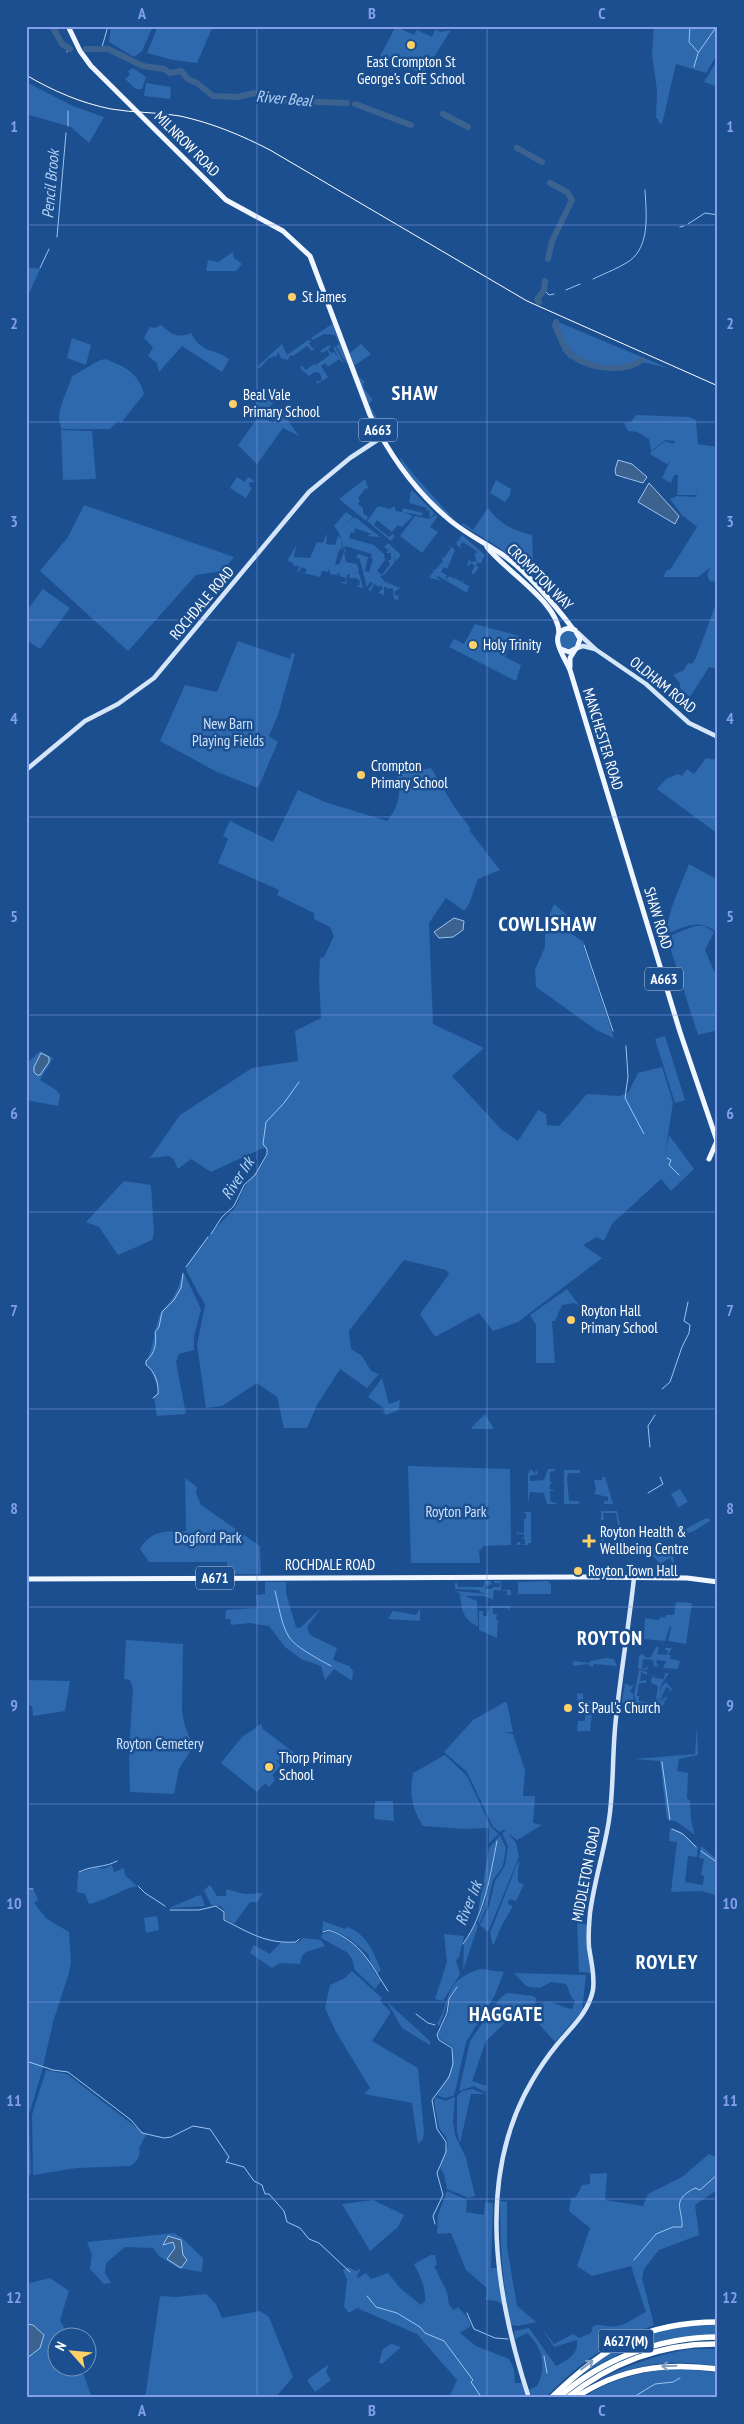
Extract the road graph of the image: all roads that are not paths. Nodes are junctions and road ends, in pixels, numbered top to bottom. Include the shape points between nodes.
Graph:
1 (68, 26) edge
2 (310, 256) joint
3 (382, 437) junction
4 (487, 546) junction
5 (575, 631) junction
6 (559, 634) junction
7 (561, 649) junction
8 (576, 649) junction
9 (595, 649) junction
10 (570, 670) junction
11 (718, 737) edge
12 (26, 770) edge
13 (613, 814) joint
14 (717, 1142) edge
15 (709, 1159) dead end
16 (634, 1578) junction
17 (26, 1580) edge
18 (718, 1582) edge
19 (718, 2322) edge
20 (718, 2337) edge
21 (718, 2344) edge
22 (718, 2369) edge
23 (529, 2398) edge
24 (551, 2398) edge
25 (558, 2398) edge
26 (567, 2398) edge
27 (575, 2398) edge

1 - 2 main road, MILNROW ROAD / A663 via 86,60 226,200 283,231
2 - 3 main road, CROMPTON WAY / A663 via 370,415
3 - 4 main road, CROMPTON WAY / A663 via 432,504 458,528
3 - 12 main road, ROCHDALE ROAD via 313,488 154,678 118,704 85,720
4 - 5 main road, CROMPTON WAY / A663 via 514,564
4 - 6 main road, CROMPTON WAY / A663 via 546,607 556,620
5 - 6 main road via 564,629
5 - 8 main road via 580,639
5 - 9 main road, OLDHAM ROAD
6 - 7 main road, A663 via 557,641
7 - 8 main road via 569,652
7 - 10 main road, MANCHESTER ROAD / A663
8 - 9 main road via 583,646
8 - 10 main road via 570,658
9 - 11 main road, OLDHAM ROAD via 646,684 689,723
10 - 13 main road, MANCHESTER ROAD / A663
13 - 14 main road, SHAW ROAD / A663
14 - 15 main road
16 - 17 main road, ROCHDALE ROAD / A671
16 - 18 main road, A671 via 710,1579
16 - 23 main road, MIDDLETON ROAD via 616,1717 609,1818 589,1921 593,1990 584,2015 548,2057 522,2099 508,2138 501,2171 497,2252 509,2329
24 -> 19 highway, A627(M) via 600,2355 634,2337 681,2324
20 - 25 highway, A627(M) via 678,2340 635,2352 598,2369
21 - 26 highway, A627(M) via 669,2348 641,2356 604,2372
22 -> 27 highway, A627(M) via 673,2365 638,2369 608,2380

